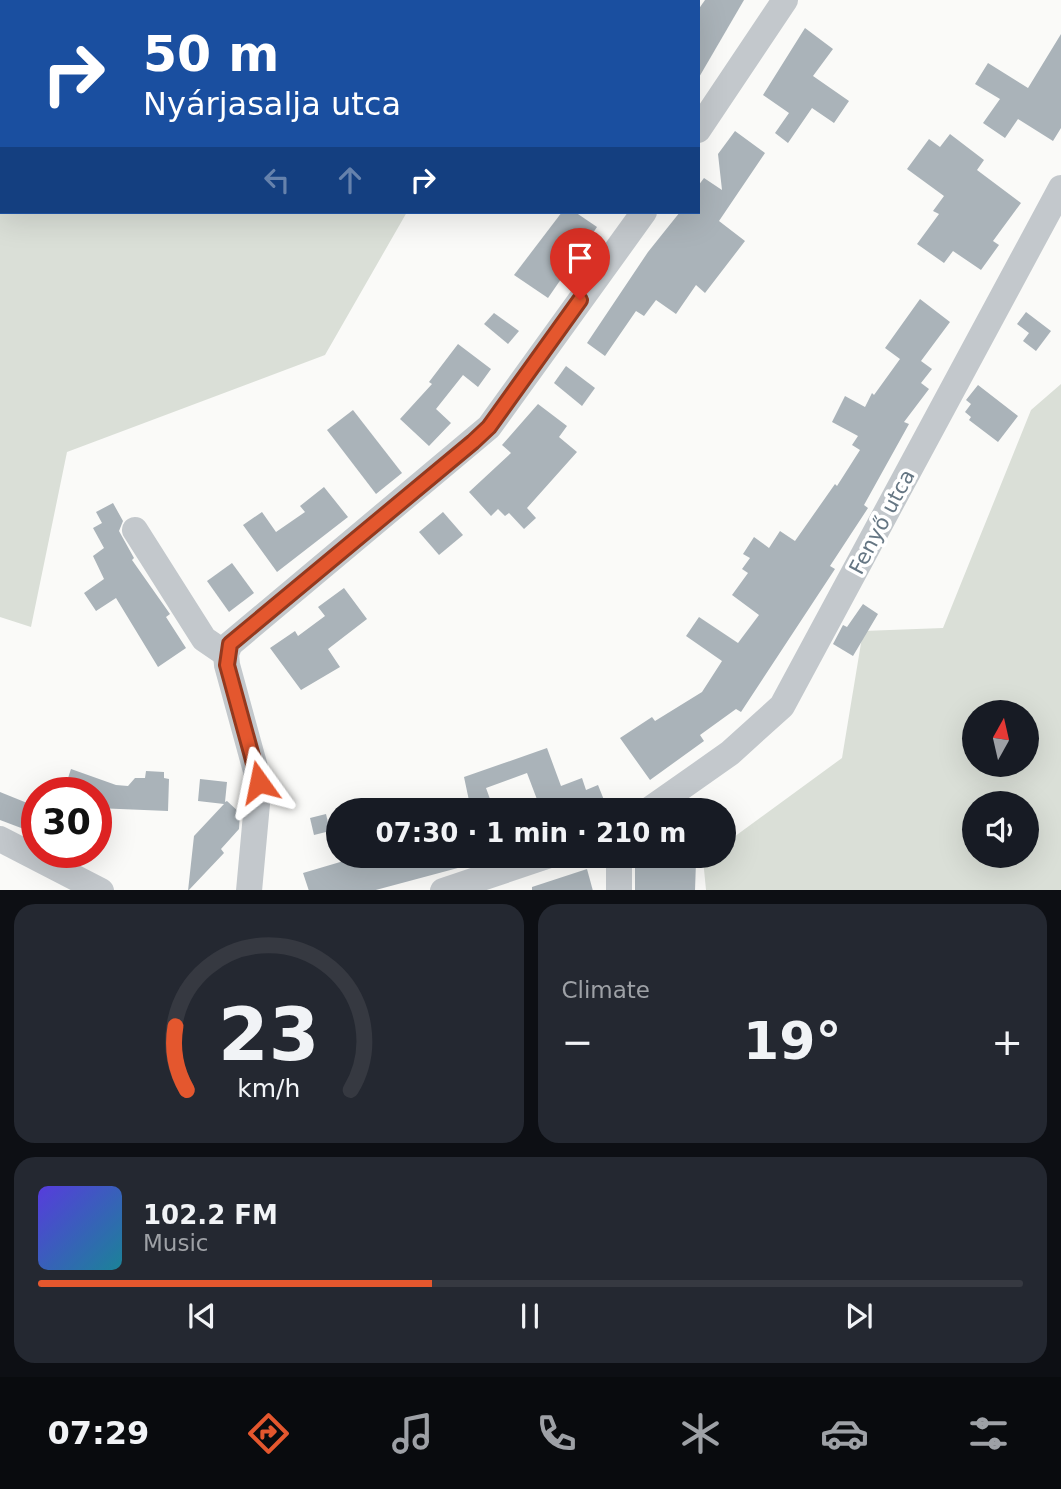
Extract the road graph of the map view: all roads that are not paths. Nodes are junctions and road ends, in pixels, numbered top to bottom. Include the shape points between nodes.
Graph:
1 (785, 0) edge
2 (700, 127) edge
3 (1061, 188) edge
4 (643, 214) edge
5 (135, 530) dead end
6 (226, 654) junction
7 (666, 798) edge
8 (0, 839) edge
9 (511, 868) edge
10 (619, 868) edge
11 (99, 890) edge
12 (249, 890) edge
13 (446, 890) edge
14 (620, 890) edge

1 - 2 street
3 - 7 street, Fenyő utca via 782,706 730,753
4 - 6 street via 489,427 238,636
5 - 6 street via 204,639
6 - 12 street via 259,782
8 - 11 street
9 - 13 street
10 - 14 street

